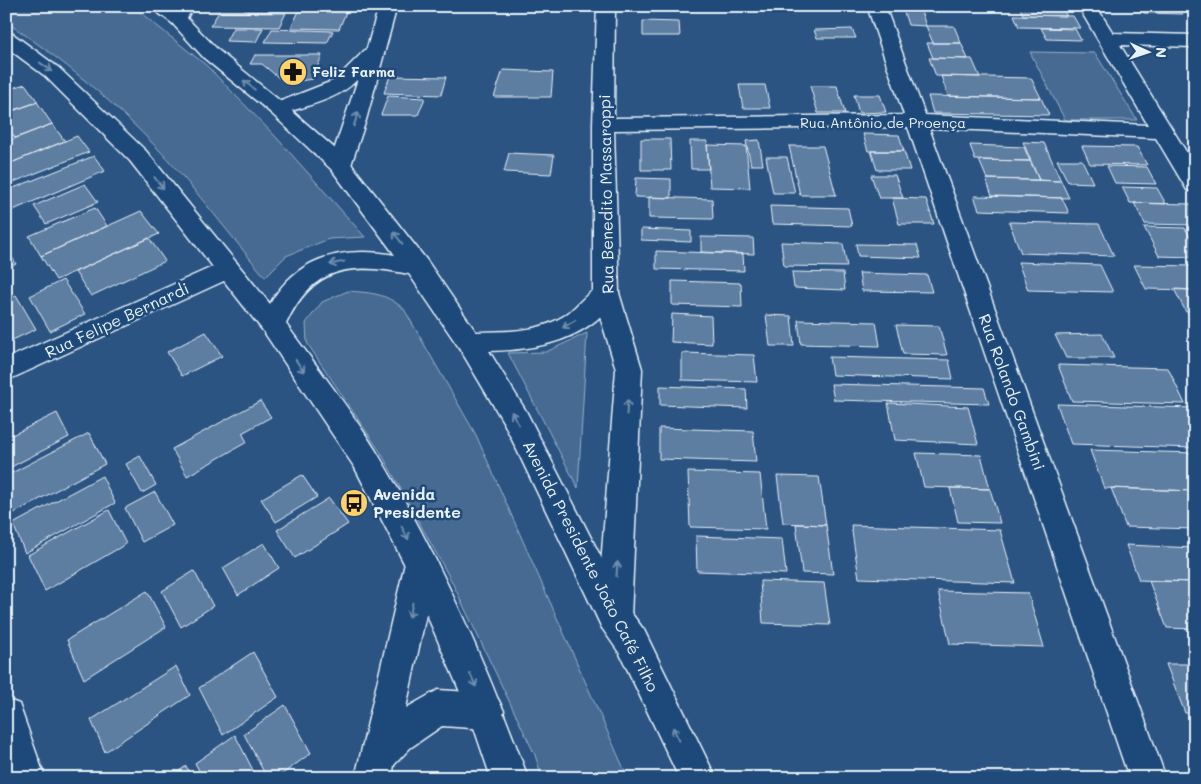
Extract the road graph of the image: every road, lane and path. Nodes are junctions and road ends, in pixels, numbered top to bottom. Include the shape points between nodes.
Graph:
1 (388, 6) edge
2 (606, 6) edge
3 (876, 6) edge
4 (1087, 6) edge
5 (173, 10) edge
6 (6, 38) edge
7 (1107, 39) junction
8 (1195, 41) edge
9 (375, 49) junction
10 (278, 109) junction
11 (915, 120) junction
12 (604, 124) junction
13 (1162, 132) junction
14 (340, 165) junction
15 (1195, 185) edge
16 (420, 268) junction
17 (228, 269) junction
18 (606, 293) junction
19 (273, 325) junction
20 (469, 342) junction
21 (6, 370) edge
22 (421, 563) junction
23 (614, 617) junction
24 (486, 711) junction
25 (6, 717) edge
26 (376, 767) edge
27 (27, 778) edge
28 (510, 778) edge
29 (698, 778) edge
30 (1148, 778) edge

1 - 9 street
2 - 12 street, Rua Benedito Massaroppi
3 - 11 street, Rua Rolando Gambini
4 - 7 street
10 -> 5 street, Avenida Presidente João Café Filho via 211,54
6 -> 17 street via 52,72 138,156
7 - 8 street
7 - 13 street
9 - 10 street via 342,84
14 -> 9 street
10 - 14 street, Avenida Presidente João Café Filho
11 - 12 street, Rua Antônio de Proença
11 - 13 street, Rua Antônio de Proença
11 - 30 street, Rua Rolando Gambini
12 - 18 street, Rua Benedito Massaroppi
13 - 15 street
16 -> 14 street, Avenida Presidente João Café Filho
16 -> 19 street via 395,262 357,260 328,265 295,286
16 - 20 street, Avenida Presidente João Café Filho
17 - 19 street
17 - 21 street, Rua Felipe Bernardi
18 -> 20 street via 574,322 553,334 526,340
23 -> 18 street, Rua Benedito Massaroppi via 629,370
19 -> 22 street via 365,459
23 -> 20 street, Avenida Presidente João Café Filho via 516,419
22 -> 24 street
22 -> 26 street
29 -> 23 street, Avenida Presidente João Café Filho via 632,642
24 - 26 street via 438,708 396,735
24 - 28 street
25 - 27 street

